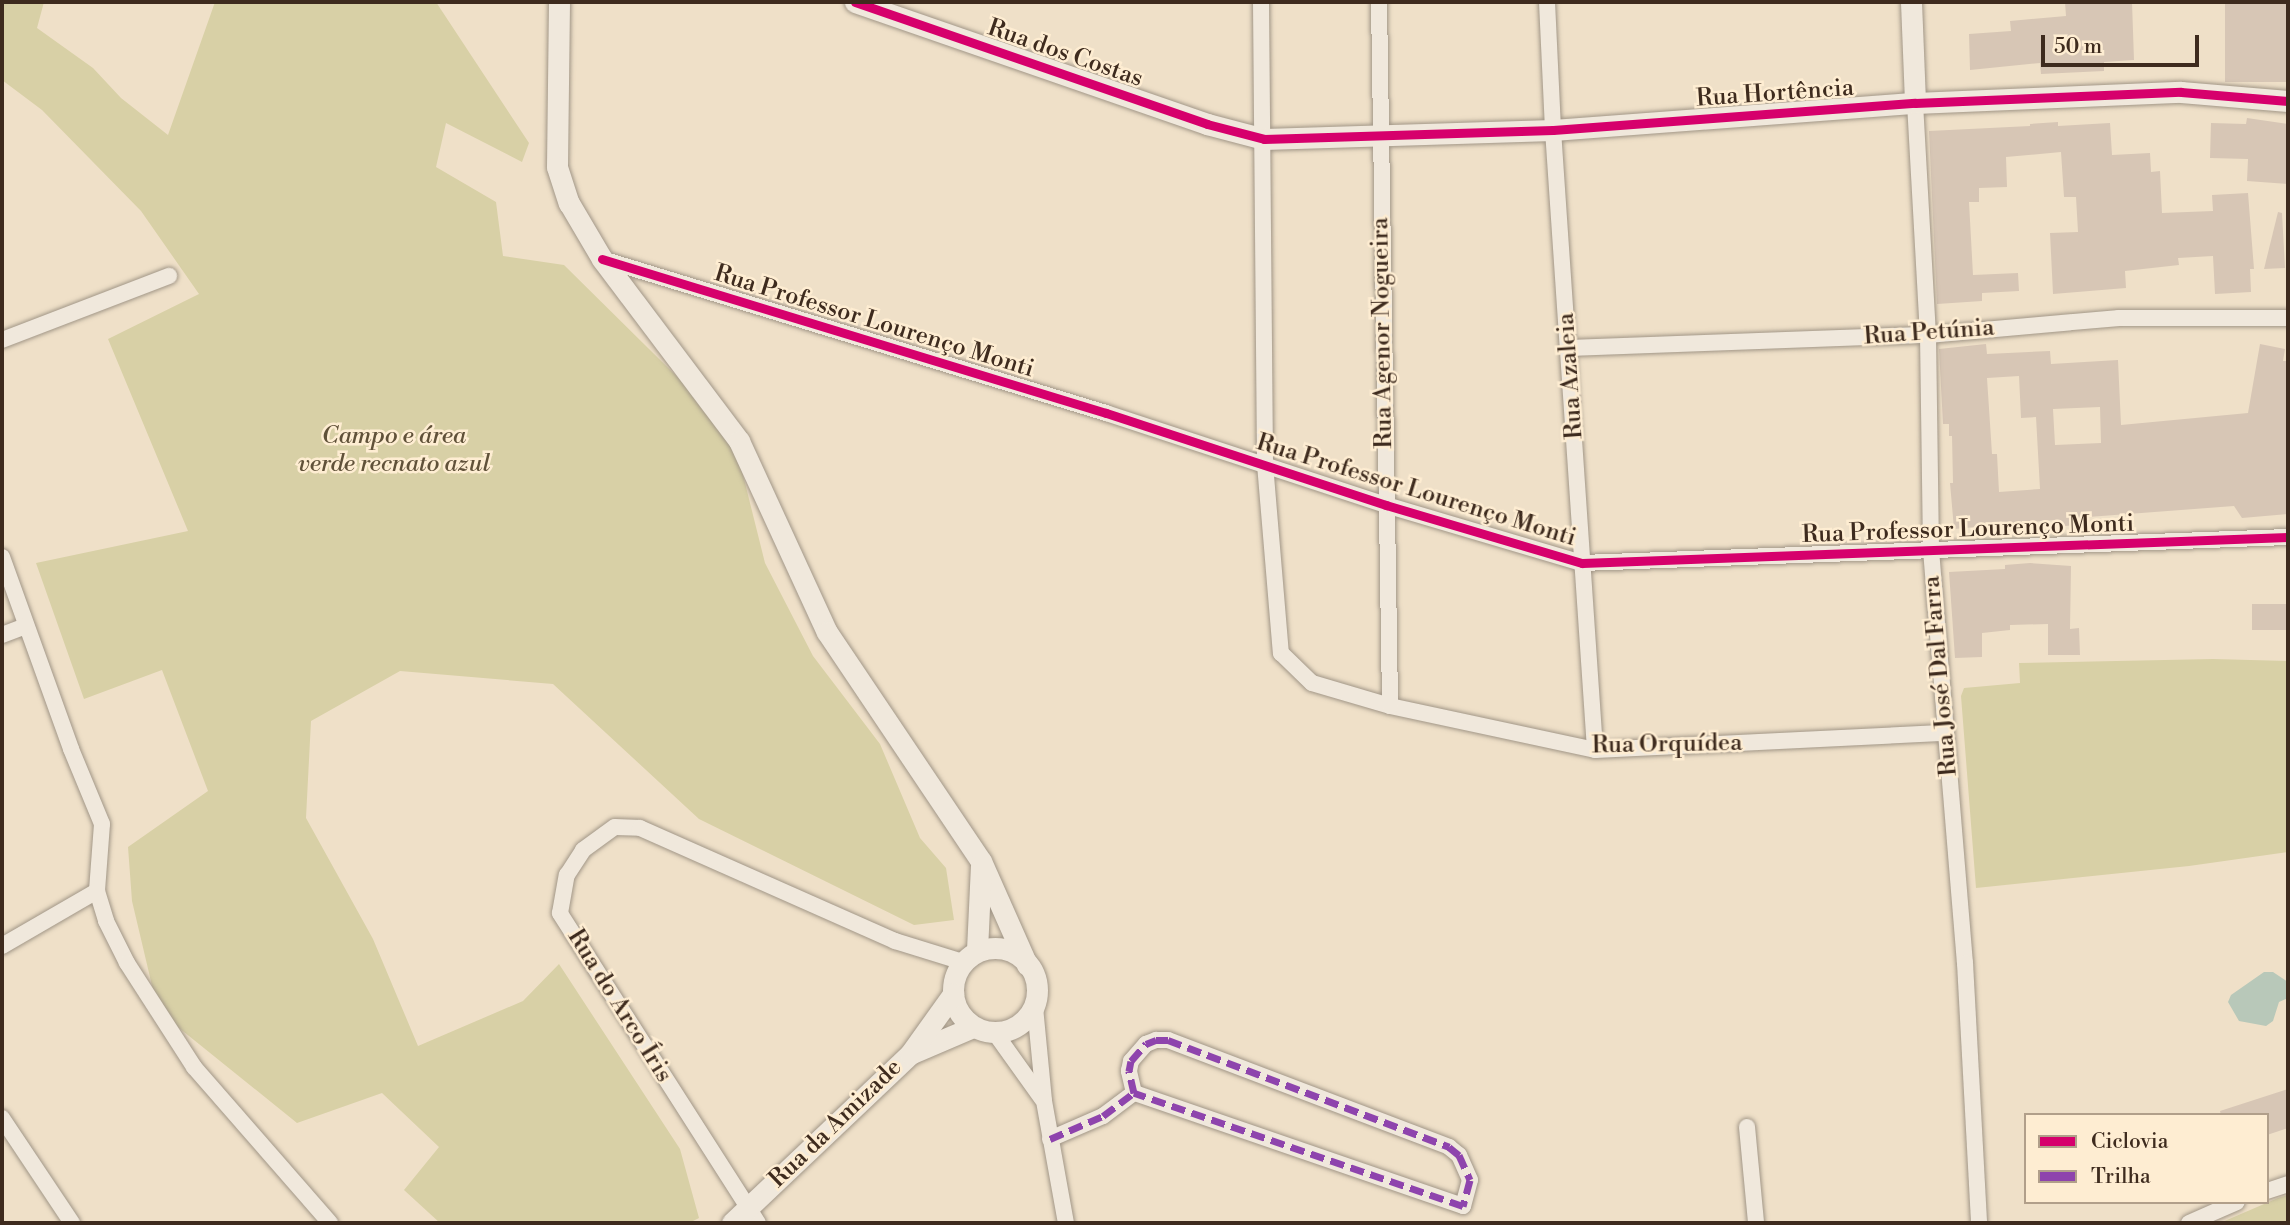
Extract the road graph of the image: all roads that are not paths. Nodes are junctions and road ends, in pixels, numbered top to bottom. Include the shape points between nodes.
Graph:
1 (559, 2) edge
2 (855, 2) edge
3 (1261, 2) edge
4 (1379, 2) edge
5 (1547, 2) edge
6 (1911, 2) edge
7 (2288, 102) edge
8 (1915, 103) junction
9 (1553, 130) junction
10 (1379, 137) junction
11 (1264, 139) junction
12 (603, 259) junction
13 (169, 276) dead end
14 (2288, 318) edge
15 (1928, 335) junction
16 (2, 340) edge
17 (1569, 348) junction
18 (1265, 464) junction
19 (1387, 505) junction
20 (2288, 537) edge
21 (1931, 550) junction
22 (2, 557) edge
23 (1582, 563) junction
24 (26, 626) junction
25 (2, 635) edge
26 (1390, 706) junction
27 (1946, 733) junction
28 (1595, 750) junction
29 (981, 861) junction
30 (97, 891) junction
31 (2, 946) edge
32 (970, 956) junction
33 (1027, 965) junction
34 (953, 994) junction
35 (1035, 1007) junction
36 (973, 1027) junction
37 (995, 1033) junction
38 (910, 1054) junction
39 (1134, 1093) junction
40 (1044, 1101) junction
41 (2, 1118) edge
42 (1747, 1127) dead end
43 (1050, 1139) junction
44 (2288, 1184) edge
45 (2269, 1190) edge
46 (2232, 1204) edge
47 (746, 1219) edge
48 (72, 1223) edge
49 (330, 1223) edge
50 (1066, 1223) edge
51 (1756, 1223) edge
52 (1979, 1223) edge
53 (2189, 1223) edge

1 - 12 street via 557,167 569,204
2 - 11 street, Rua dos Costas via 1207,124
3 - 11 street
4 - 10 street, Rua Agenor Nogueira
5 - 9 street, Rua Azaleia
6 - 8 street, Rua José Dal Farra
7 - 8 street, Rua Hortência via 2181,92
8 - 9 street, Rua Hortência
8 - 15 street, Rua José Dal Farra
9 - 10 street, Rua Hortência
9 - 17 street, Rua Azaleia
10 - 11 street, Rua Hortência
10 - 19 street, Rua Agenor Nogueira
11 - 18 street
12 - 18 street, Rua Professor Lourenço Monti
12 - 29 street via 739,441 827,632
13 - 16 street
14 - 15 street, Rua Petúnia via 2119,318
15 - 17 street, Rua Petúnia
15 - 21 street, Rua José Dal Farra
17 - 23 street, Rua Azaleia
18 - 19 street, Rua Professor Lourenço Monti
18 - 26 street, Rua Orquídea via 1281,653 1312,682
19 - 23 street, Rua Professor Lourenço Monti
19 - 26 street, Rua Agenor Nogueira
20 - 21 street, Rua Professor Lourenço Monti
21 - 23 street, Rua Professor Lourenço Monti
21 - 27 street, Rua José Dal Farra
22 - 24 street
23 - 28 street, Rua Azaleia
24 - 25 street
24 - 30 street via 102,824
26 - 28 street, Rua Orquídea
27 - 28 street, Rua Orquídea
27 - 52 street, Rua José Dal Farra via 1965,963
29 - 32 street
29 - 33 street
30 - 31 street
30 - 49 street via 127,963 194,1067
32 - 33 street via 1003,946 1019,953
32 - 34 street via 955,978
32 - 47 street, Rua do Arco Íris via 895,941 640,828 615,827 583,850 567,874 560,913
33 - 35 street via 1034,981
34 - 36 street via 956,1006
34 - 38 street, Rua da Amizade
35 - 37 street via 1013,1029
35 - 40 street
36 - 37 street
36 - 38 street, Rua da Amizade
37 - 40 street
38 - 47 street, Rua da Amizade
39 - 39 street via 1464,1206 1469,1194 1466,1167 1449,1147 1168,1040 1146,1044 1131,1060
39 - 43 street via 1103,1116
40 - 43 street
41 - 48 street
42 - 51 street
43 - 50 street
44 - 45 street
46 - 53 street

